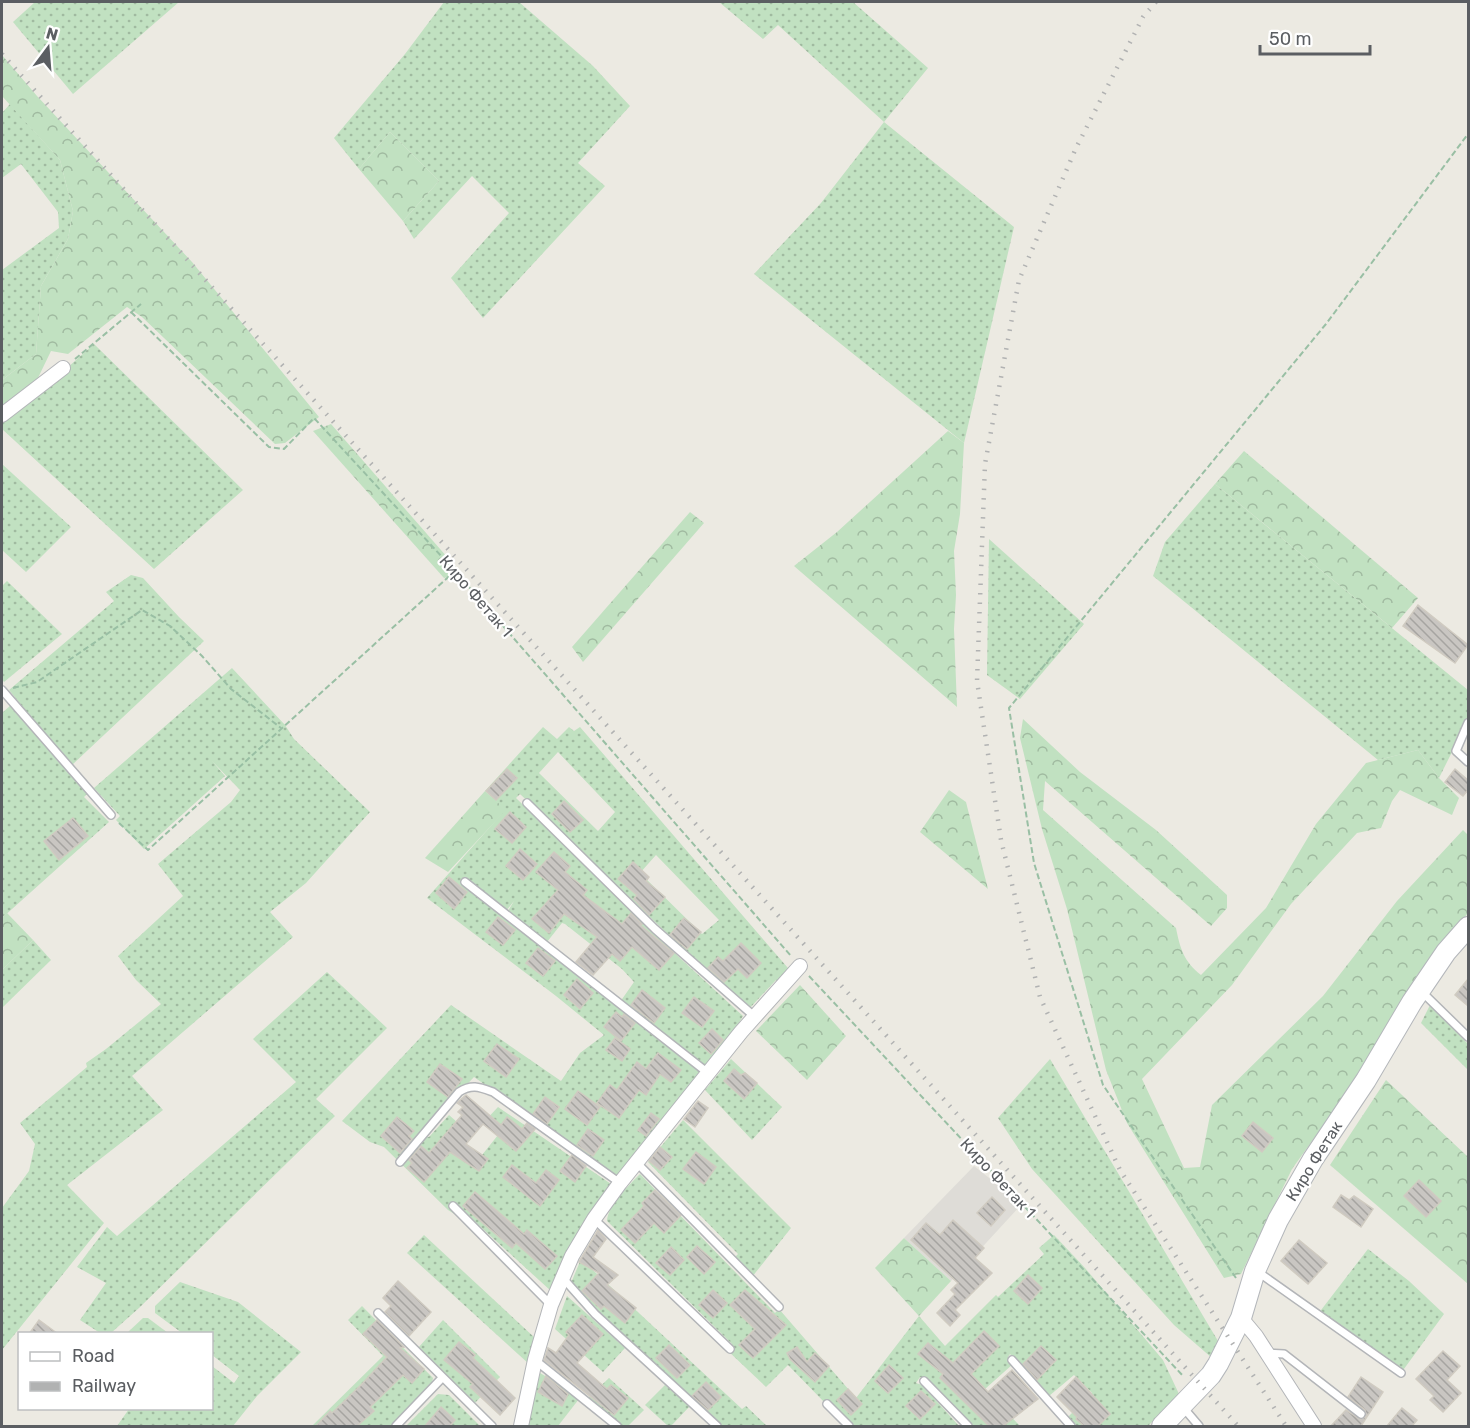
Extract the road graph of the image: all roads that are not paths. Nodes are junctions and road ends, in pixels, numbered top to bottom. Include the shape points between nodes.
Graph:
1 (63, 368) road end
2 (2, 415) edge
3 (2, 690) edge
4 (1468, 723) edge
5 (1468, 762) edge
6 (526, 803) dead end
7 (111, 815) road end
8 (465, 882) dead end
9 (1468, 927) edge
10 (800, 966) road end
11 (1420, 990) junction
12 (755, 1017) junction
13 (1468, 1037) edge
14 (708, 1073) junction
15 (400, 1162) dead end
16 (637, 1163) junction
17 (620, 1183) junction
18 (453, 1206) dead end
19 (594, 1219) junction
20 (1256, 1270) junction
21 (562, 1277) junction
22 (551, 1305) junction
23 (778, 1307) dead end
24 (378, 1313) dead end
25 (1241, 1318) junction
26 (1256, 1336) junction
27 (1230, 1339) junction
28 (730, 1349) dead end
29 (1267, 1353) junction
30 (536, 1360) junction
31 (1012, 1360) dead end
32 (1401, 1373) dead end
33 (442, 1378) junction
34 (924, 1381) dead end
35 (827, 1404) dead end
36 (1182, 1406) junction
37 (1360, 1414) dead end
38 (396, 1426) edge
39 (492, 1426) edge
40 (521, 1426) edge
41 (617, 1426) edge
42 (717, 1426) edge
43 (849, 1426) edge
44 (968, 1426) edge
45 (1071, 1426) edge
46 (1162, 1426) edge
47 (1199, 1426) edge
48 (1314, 1426) edge

1 - 2 street
3 - 7 lane
4 - 5 lane via 1456,751
6 - 12 lane via 655,929
8 - 14 lane
9 - 11 main road, Киро Фетак
10 - 12 street
11 - 13 lane
11 - 20 main road, Киро Фетак via 1313,1159 1278,1220
12 - 14 street
14 - 16 street
15 - 17 lane via 459,1092 469,1086 493,1092
16 - 17 street
16 - 23 lane
17 - 19 street
18 - 22 lane
19 - 21 street
19 - 28 lane
20 - 25 main road, Киро Фетак
20 - 32 lane
21 - 22 street
21 - 42 lane via 595,1314
22 - 30 street
24 - 33 lane
25 - 26 street
25 - 27 main road, Киро Фетак
26 - 27 street via 1245,1333
26 - 29 street
27 - 36 main road, Киро Фетак via 1214,1370
29 - 37 lane via 1284,1354
29 - 48 street
30 - 40 street
30 - 41 lane
31 - 45 lane
33 - 38 lane
33 - 39 lane
34 - 44 lane
35 - 43 lane
36 - 46 main road, Киро Фетак
36 - 47 lane

